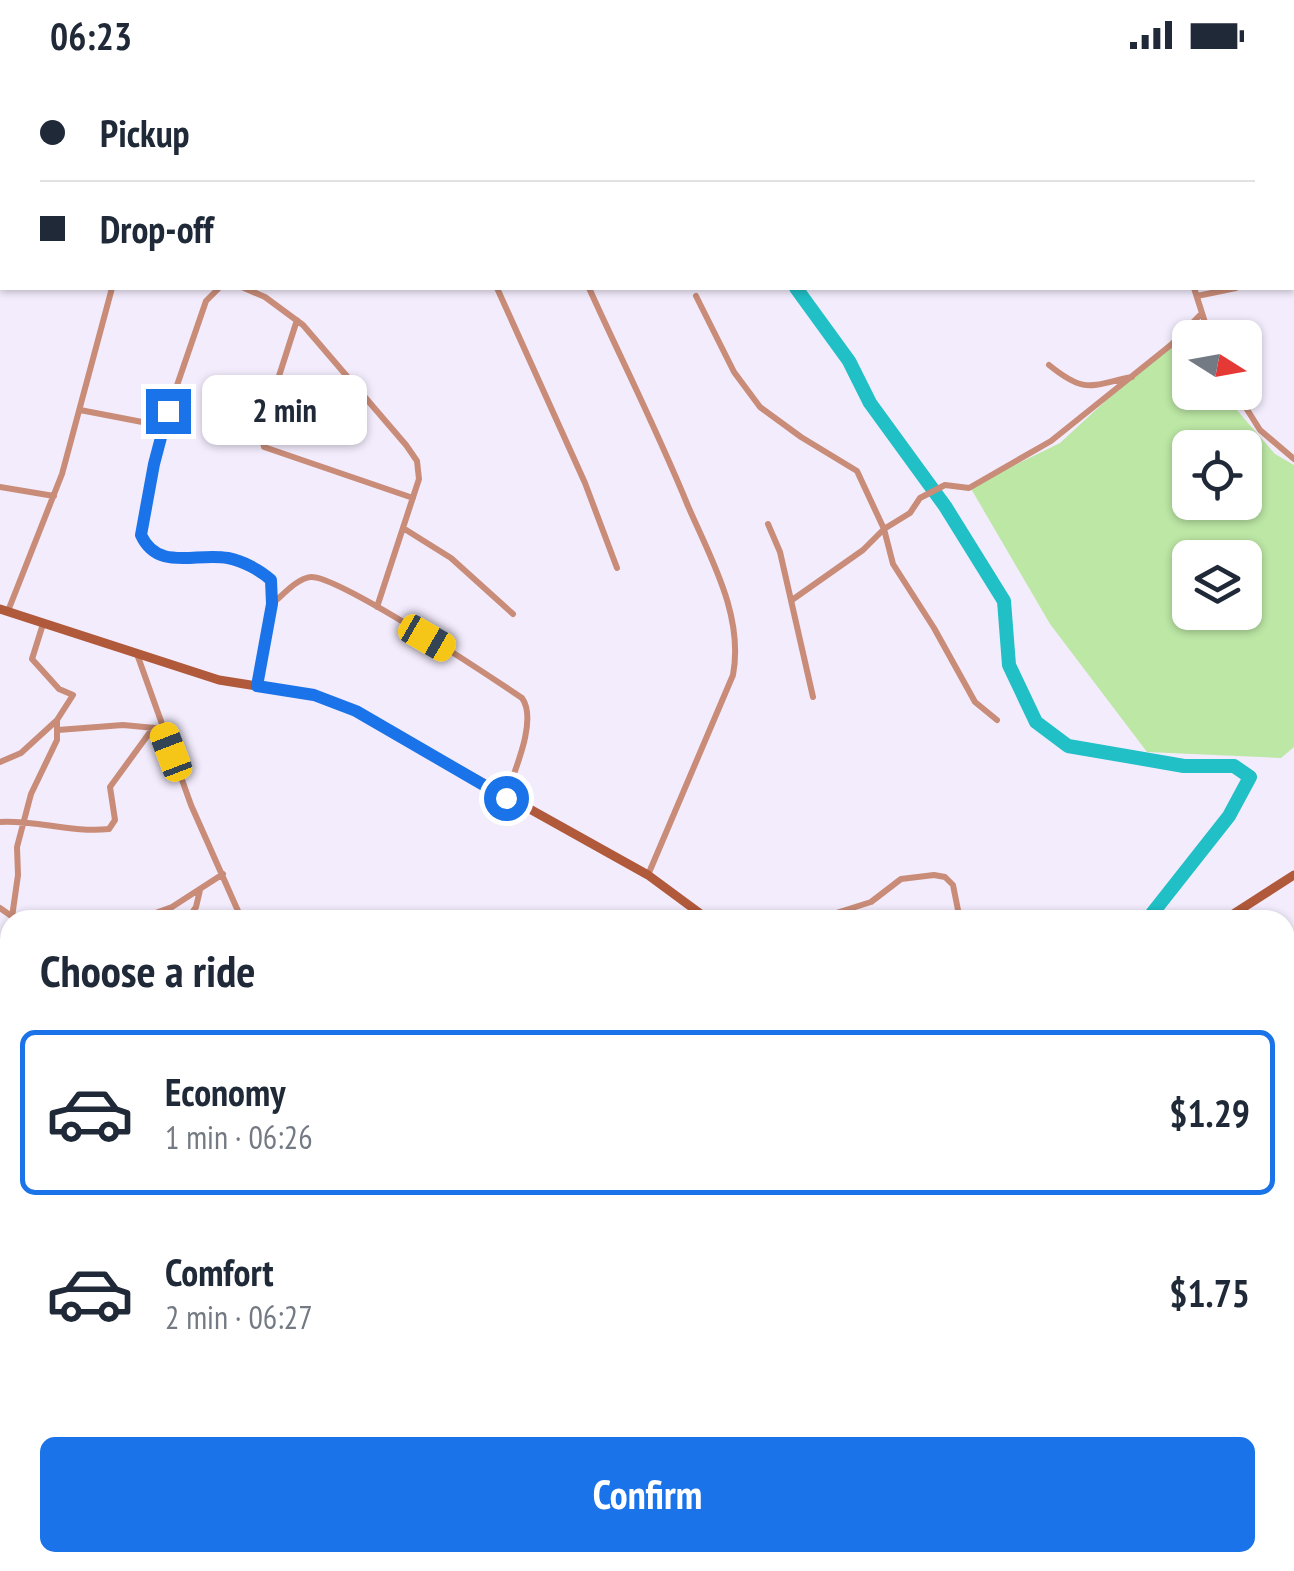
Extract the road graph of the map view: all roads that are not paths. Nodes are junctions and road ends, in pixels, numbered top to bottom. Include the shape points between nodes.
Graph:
1 (111, 290) edge
2 (217, 290) edge
3 (247, 290) edge
4 (498, 290) edge
5 (590, 290) edge
6 (1195, 292) edge
7 (696, 296) dead end
8 (1201, 314) junction
9 (296, 320) junction
10 (1203, 320) edge
11 (1049, 365) dead end
12 (1133, 376) junction
13 (80, 410) junction
14 (1247, 410) edge
15 (164, 426) junction
16 (1294, 459) edge
17 (0, 487) edge
18 (54, 496) junction
19 (413, 498) junction
20 (768, 524) dead end
21 (403, 528) junction
22 (884, 529) junction
23 (616, 568) dead end
24 (792, 600) junction
25 (272, 604) junction
26 (377, 607) junction
27 (4, 610) edge
28 (513, 614) dead end
29 (43, 624) junction
30 (137, 653) junction
31 (257, 686) junction
32 (812, 697) dead end
33 (57, 720) junction
34 (997, 720) dead end
35 (157, 727) junction
36 (58, 730) junction
37 (0, 762) edge
38 (506, 798) junction
39 (24, 821) junction
40 (0, 822) edge
41 (222, 874) junction
42 (648, 875) junction
43 (1294, 875) edge
44 (201, 889) junction
45 (15, 910) edge
46 (166, 910) edge
47 (194, 910) edge
48 (238, 910) edge
49 (695, 910) edge
50 (847, 910) edge
51 (958, 910) edge
52 (1240, 910) edge

1 - 13 street
2 - 15 street via 206,301
3 - 9 street
4 - 23 street
5 - 42 street via 711,554 735,641 733,676
6 - 8 street
7 - 22 street via 750,395 772,417 857,471
8 - 10 street
8 - 12 street
9 - 19 street via 417,461
9 - 19 street via 261,432 264,447
11 - 12 street via 1093,387
12 - 22 street via 1035,452 968,488 940,487
13 - 15 street
13 - 18 street
14 - 16 street
15 - 25 street via 141,526 144,542 169,559 238,561 271,580
17 - 18 street
18 - 27 street
19 - 21 street
20 - 24 street
21 - 26 street
21 - 28 street via 451,558
22 - 24 street
22 - 34 street via 893,564 974,702
24 - 32 street
25 - 26 street via 313,577
25 - 31 street
26 - 38 street via 525,702 529,720
27 - 29 street
29 - 30 street
29 - 33 street via 31,658 73,695
30 - 31 street
30 - 35 street
31 - 38 street via 314,695 356,711
33 - 36 street
33 - 37 street via 22,753
35 - 36 street
35 - 39 street via 110,787 113,827 73,830
35 - 41 street
36 - 39 street
38 - 42 street
39 - 40 street
39 - 45 street
41 - 44 street
41 - 48 street
42 - 49 street
43 - 52 street
44 - 46 street
44 - 47 street
50 - 51 street via 901,878 934,875 953,884

